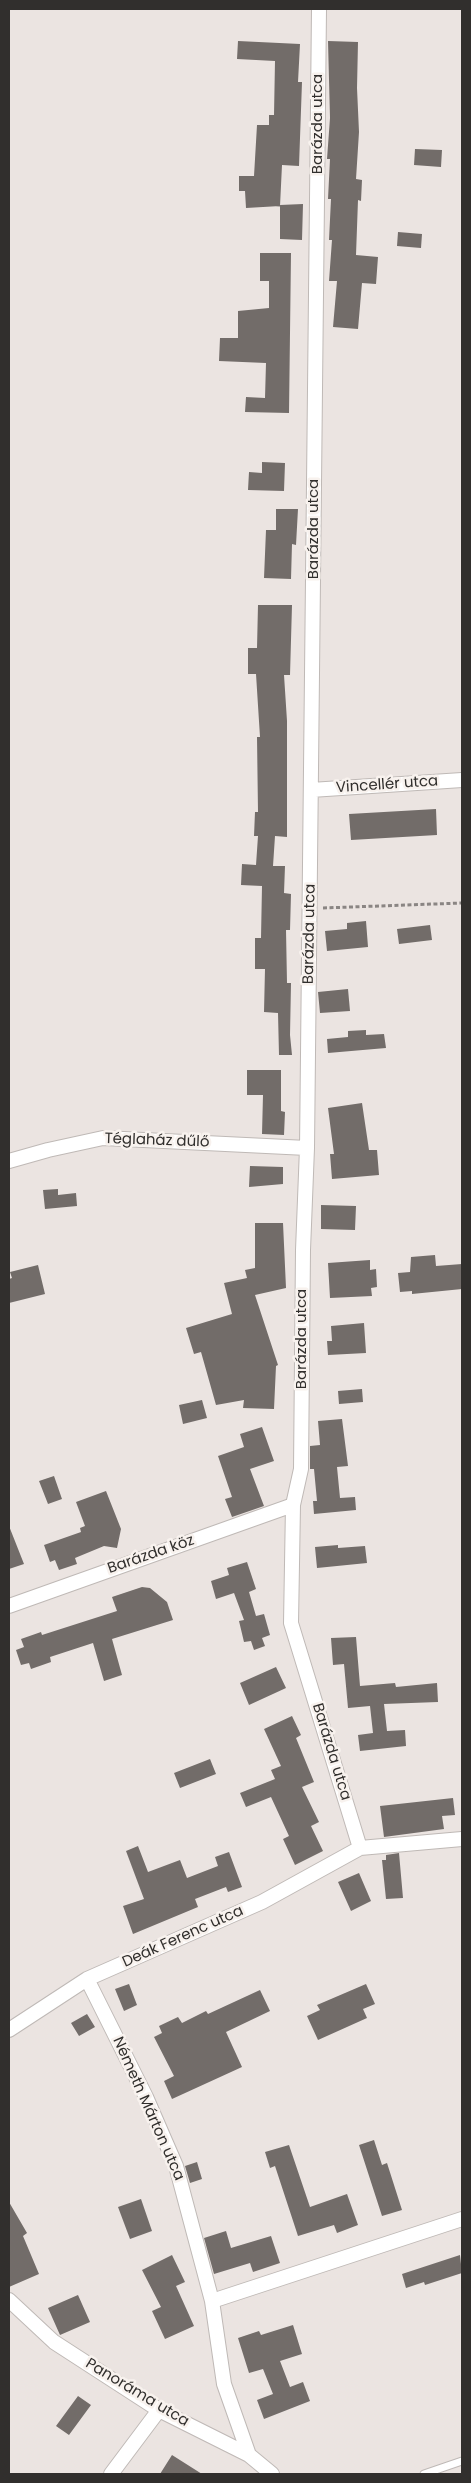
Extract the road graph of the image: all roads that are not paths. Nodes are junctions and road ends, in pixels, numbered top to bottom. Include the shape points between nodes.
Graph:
1 (319, 9) edge
2 (462, 780) edge
3 (311, 790) junction
4 (307, 1148) junction
5 (9, 1161) edge
6 (293, 1505) junction
7 (9, 1606) edge
8 (462, 1839) edge
9 (360, 1848) junction
10 (88, 1979) junction
11 (9, 2030) edge
12 (462, 2219) edge
13 (9, 2300) edge
14 (212, 2301) junction
15 (159, 2410) junction
16 (249, 2455) junction
17 (462, 2461) edge
18 (111, 2474) edge
19 (272, 2474) edge
20 (424, 2474) edge

1 - 3 street, Barázda utca
2 - 3 street, Vincellér utca
3 - 4 street, Barázda utca
4 - 5 street, Téglaház dűlő via 103,1138
4 - 6 street, Barázda utca via 302,1250 301,1469
6 - 7 street, Barázda köz
6 - 9 street, Barázda utca via 292,1623
8 - 9 street
9 - 10 street, Deák Ferenc utca via 262,1902
10 - 11 street, Deák Ferenc utca
10 - 14 street, Németh Márton utca via 176,2166
12 - 14 street
13 - 15 street, Panoráma utca via 54,2342
14 - 16 street, Németh Márton utca via 224,2384
15 - 16 street, Panoráma utca
15 - 18 street
16 - 19 street, Panoráma utca
17 - 20 lane

